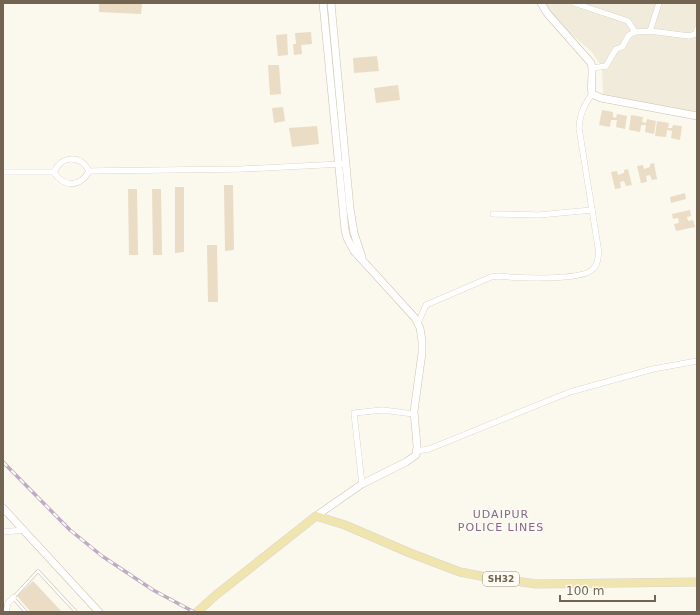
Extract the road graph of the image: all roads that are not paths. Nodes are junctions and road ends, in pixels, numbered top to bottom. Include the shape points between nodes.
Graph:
1 (323, 3) edge
2 (331, 3) edge
3 (541, 3) edge
4 (574, 3) edge
5 (659, 3) edge
6 (697, 29) edge
7 (650, 31) junction
8 (635, 32) junction
9 (593, 68) junction
10 (592, 94) junction
11 (697, 116) edge
12 (338, 164) junction
13 (346, 164) junction
14 (89, 171) junction
15 (3, 172) edge
16 (54, 172) junction
17 (592, 210) junction
18 (493, 214) dead end
19 (366, 264) junction
20 (418, 323) junction
21 (697, 362) edge
22 (414, 414) junction
23 (417, 451) junction
24 (362, 484) junction
25 (3, 508) edge
26 (316, 516) junction
27 (24, 530) junction
28 (3, 532) edge
29 (697, 582) edge
30 (13, 598) junction
31 (6, 612) edge
32 (26, 612) edge
33 (76, 612) edge
34 (99, 612) edge
35 (198, 612) edge

1 - 12 street
2 - 13 street
3 - 9 street
4 - 8 street via 628,21
5 - 7 street
6 - 7 street via 696,34 689,36
7 - 8 street
8 - 9 street via 629,35 622,47 616,49 606,66
9 - 10 street
10 - 11 street via 601,98
10 - 17 street via 582,110 579,128
12 - 13 street
12 - 14 street via 242,169
12 - 19 street via 345,230 354,251
13 - 19 street via 354,233
14 - 16 street via 80,181 69,184
14 - 16 street via 84,164 72,158 62,161
15 - 16 street
17 - 18 street via 539,215
17 - 20 street via 599,252 597,262 591,271 564,277 491,277 426,305
19 - 20 street
20 - 22 street via 422,353
21 - 23 street via 653,369 570,392 429,449
22 - 23 street
22 - 24 street via 382,410 354,413
23 - 24 street via 414,457 406,462
24 - 26 street
25 - 27 street
26 - 29 main road, SH32 via 345,525 460,572 486,577 536,584
26 - 35 main road
27 - 28 street
27 - 34 street
30 - 31 street via 8,603
30 - 32 lane
30 - 33 lane via 38,571

